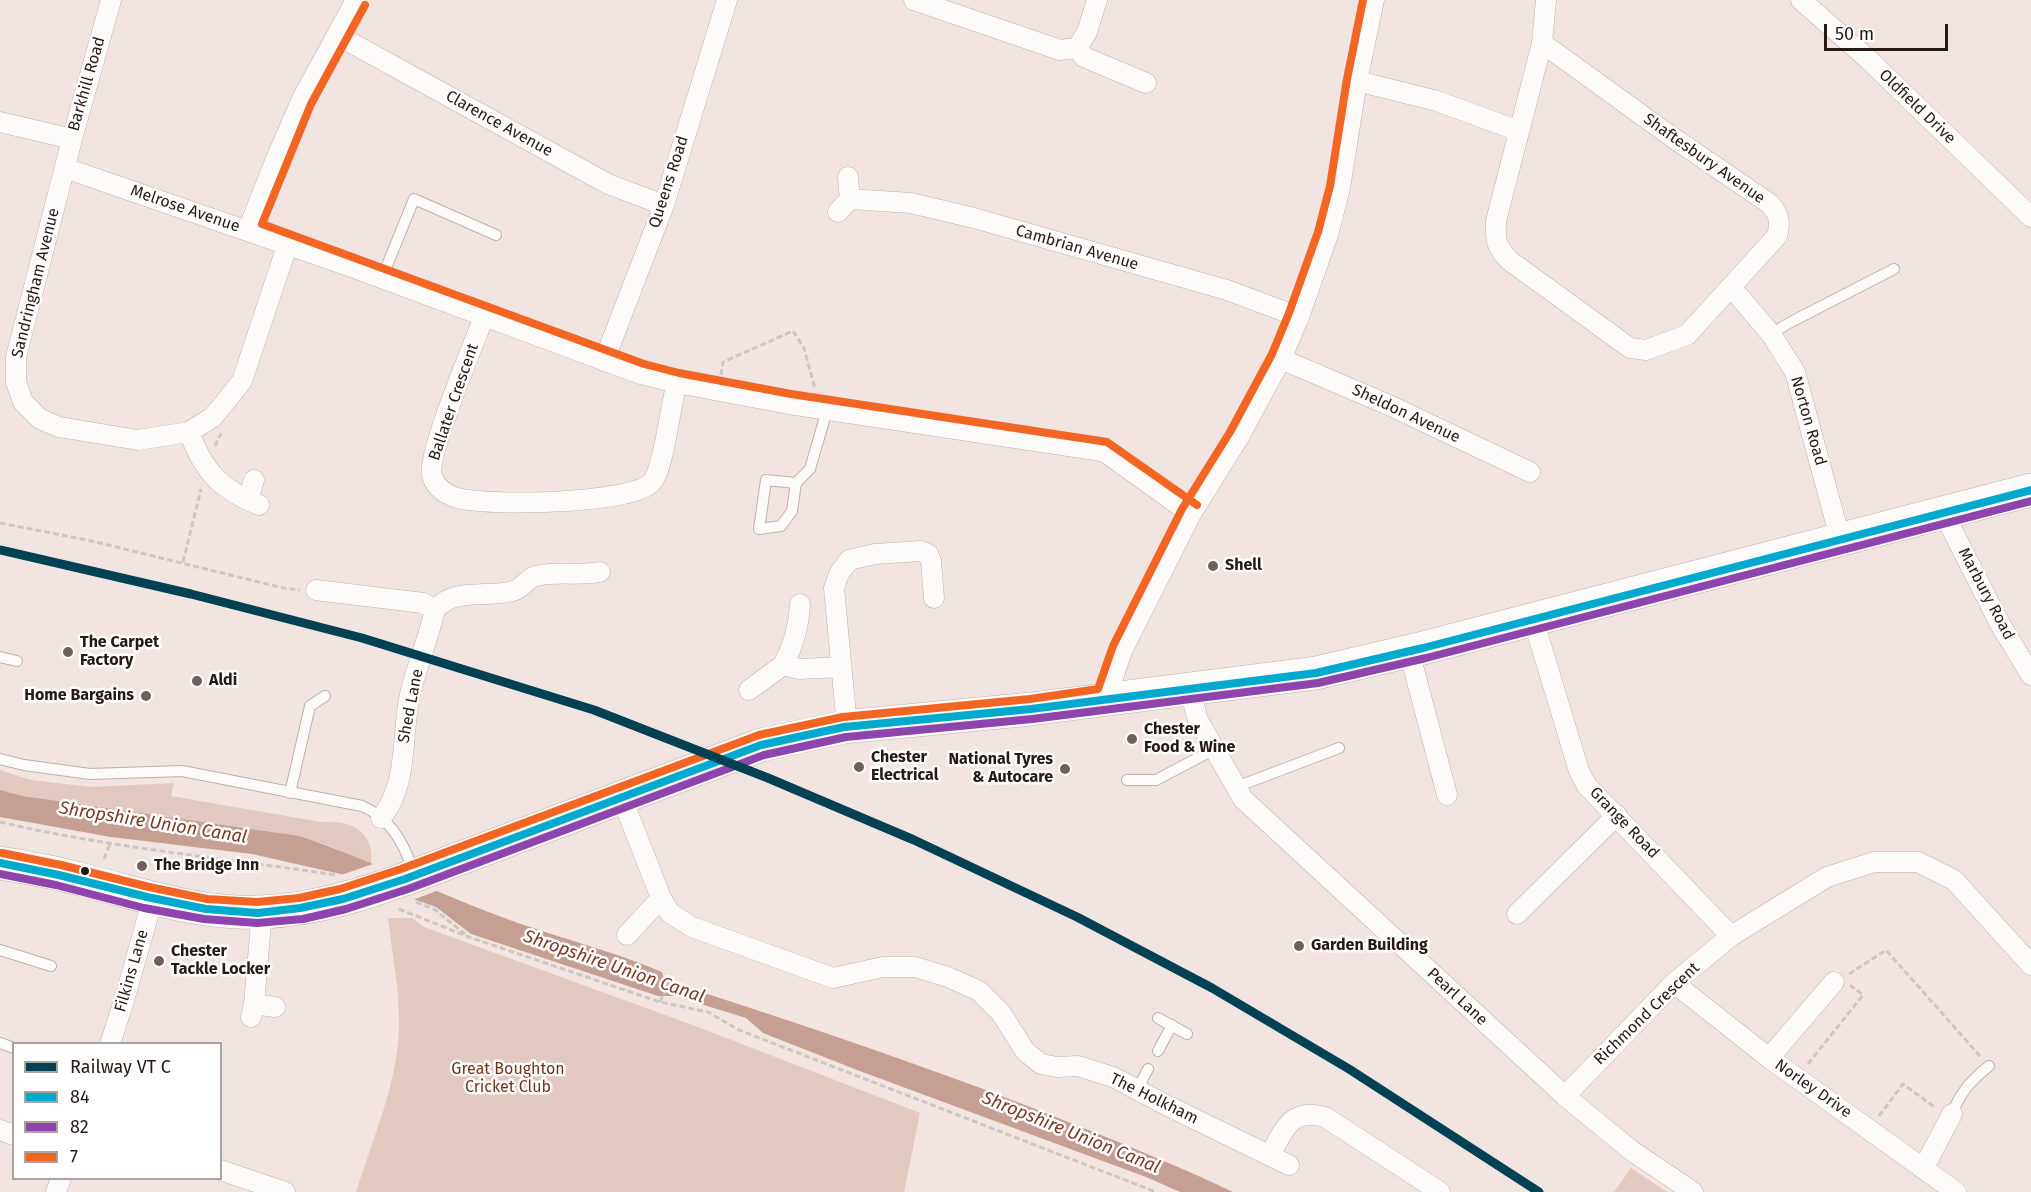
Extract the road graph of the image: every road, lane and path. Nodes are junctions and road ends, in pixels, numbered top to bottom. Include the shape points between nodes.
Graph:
1 (111, 0) edge
2 (356, 0) edge
3 (914, 0) edge
4 (1097, 0) edge
5 (1374, 0) edge
6 (1546, 0) edge
7 (724, 1) edge
8 (1806, 2) edge
9 (337, 35) junction
10 (1542, 43) junction
11 (1077, 48) junction
12 (1357, 81) junction
13 (1146, 83) dead end
14 (0, 122) edge
15 (1519, 131) junction
16 (72, 139) junction
17 (65, 168) junction
18 (848, 177) dead end
19 (664, 205) junction
20 (2031, 217) edge
21 (249, 230) junction
22 (496, 235) dead end
23 (286, 246) junction
24 (1894, 269) dead end
25 (382, 278) junction
26 (1731, 287) junction
27 (484, 317) junction
28 (1299, 317) junction
29 (1771, 334) junction
30 (1281, 359) junction
31 (604, 361) junction
32 (677, 383) junction
33 (718, 391) junction
34 (820, 409) junction
35 (189, 432) junction
36 (1530, 472) dead end
37 (255, 480) dead end
38 (796, 483) junction
39 (2031, 490) edge
40 (1943, 512) junction
41 (1191, 514) junction
42 (0, 523) edge
43 (1840, 538) junction
44 (600, 572) dead end
45 (316, 590) joint
46 (934, 598) dead end
47 (800, 604) dead end
48 (433, 616) junction
49 (1533, 619) junction
50 (1409, 651) junction
51 (0, 657) edge
52 (17, 661) dead end
53 (783, 665) junction
54 (841, 667) junction
55 (2031, 675) edge
56 (749, 690) dead end
57 (1190, 690) junction
58 (325, 696) dead end
59 (1106, 698) junction
60 (847, 726) junction
61 (1339, 748) dead end
62 (1213, 750) junction
63 (0, 759) edge
64 (1127, 780) dead end
65 (1236, 787) junction
66 (290, 793) junction
67 (1447, 795) dead end
68 (622, 798) junction
69 (1617, 815) junction
70 (381, 818) junction
71 (0, 822) edge
72 (0, 863) edge
73 (338, 875) dead end
74 (410, 885) junction
75 (153, 898) junction
76 (661, 898) junction
77 (382, 901) junction
78 (261, 912) junction
79 (1516, 914) dead end
80 (627, 935) dead end
81 (1731, 936) junction
82 (469, 937) junction
83 (0, 950) edge
84 (2031, 965) edge
85 (51, 966) dead end
86 (671, 977) dead end
87 (1838, 980) junction
88 (1674, 983) junction
89 (660, 1002) junction
90 (275, 1007) dead end
91 (1158, 1018) dead end
92 (1172, 1026) junction
93 (1187, 1034) dead end
94 (111, 1042) edge
95 (1158, 1050) dead end
96 (1768, 1058) junction
97 (1989, 1066) joint
98 (1148, 1069) dead end
99 (1797, 1078) junction
100 (1137, 1090) junction
101 (1565, 1096) junction
102 (1952, 1116) junction
103 (1869, 1130) junction
104 (1270, 1155) junction
105 (1289, 1165) dead end
106 (1923, 1169) junction
107 (222, 1171) edge
108 (285, 1192) edge
109 (1156, 1192) edge
110 (1440, 1192) edge
111 (1693, 1192) edge
112 (1956, 1192) edge

1 - 16 street, Barkhill Road
2 - 9 street
3 - 11 street via 1060,50
4 - 11 street via 1087,32
5 - 12 street
6 - 10 street, Shaftesbury Avenue
7 - 19 street, Queens Road
8 - 20 street, Oldfield Drive
9 - 19 street, Clarence Avenue via 608,184
9 - 21 street via 302,99
10 - 15 street, Shaftesbury Avenue
10 - 26 street, Shaftesbury Avenue via 1775,210 1780,227 1777,236
11 - 13 street via 1084,57
12 - 15 street via 1437,101
12 - 28 street via 1340,188
14 - 16 street
15 - 26 street, Shaftesbury Avenue via 1495,238 1510,261 1573,308 1630,348 1646,350 1687,335
16 - 17 street, Barkhill Road
17 - 21 street, Melrose Avenue
17 - 35 street, Sandringham Avenue via 16,357 16,382 23,402 40,419 59,427 138,440
18 - 28 street, Cambrian Avenue via 844,205 911,203 974,218 1227,290
19 - 31 street, Queens Road
21 - 23 street, Melrose Avenue
22 - 25 lane via 414,199
23 - 25 street, Melrose Avenue
23 - 35 street, Sandringham Avenue via 243,381 213,417
24 - 29 lane
25 - 27 street, Melrose Avenue
26 - 29 street, Norton Road
27 - 31 street, Melrose Avenue
27 - 32 street, Ballater Crescent via 431,464 434,482 452,496 528,502 626,494 647,486 659,472
28 - 30 street
29 - 43 street, Norton Road via 1795,372
30 - 36 street, Sheldon Avenue
30 - 41 street
31 - 32 street, Melrose Avenue
32 - 33 street, Melrose Avenue
33 - 34 street, Melrose Avenue
33 - 34 path via 723,362 793,331 804,348
34 - 38 lane via 810,469
34 - 41 street, Melrose Avenue via 1105,452
35 - 37 street via 209,472 230,492 252,502 250,493
38 - 38 lane via 792,511 781,525 759,529 766,480
39 - 40 highway
40 - 43 highway
40 - 55 street, Marbury Road via 2000,624
41 - 59 street via 1122,651
42 - 45 path via 92,541 283,588
43 - 49 highway
44 - 48 street via 534,576 514,591 463,596 439,604
45 - 48 street via 423,603
46 - 54 street via 931,561 921,550 849,560 838,574 834,588
47 - 53 street via 792,649
48 - 70 street, Shed Lane via 410,694 396,793
49 - 50 highway
49 - 69 street, Grange Road via 1579,771 1587,786
50 - 57 highway via 1316,673
50 - 67 street
51 - 52 lane
53 - 54 street via 800,669
53 - 56 street
54 - 60 street
57 - 59 highway
57 - 62 street, Pearl Lane via 1198,720
58 - 66 lane via 310,706
59 - 60 highway
60 - 68 highway via 760,745
61 - 65 lane
62 - 64 lane via 1156,780
62 - 65 street, Pearl Lane
63 - 66 lane via 90,774 182,771
65 - 101 street, Pearl Lane via 1243,799
66 - 70 lane via 362,807
68 - 74 highway
68 - 76 street, The Holkham
69 - 79 street
69 - 81 street, Grange Road
70 - 74 lane via 392,827 409,860
71 - 73 path via 118,845
72 - 75 highway
74 - 77 highway, bridge
74 - 82 path
75 - 78 highway via 195,907
75 - 94 street, Filkins Lane
76 - 80 street
76 - 100 street, The Holkham via 670,913 692,927 833,978 883,967 915,967 948,977 979,991 1001,1013 1025,1051 1041,1064 1078,1066
77 - 78 highway
77 - 82 path
78 - 90 street via 253,1011
81 - 84 street, Richmond Crescent via 1827,877 1874,861 1918,861 1954,880
81 - 88 street, Richmond Crescent
82 - 89 path
83 - 85 lane
86 - 89 path
87 - 96 street
87 - 97 path via 1886,950
87 - 99 path via 1863,996
88 - 96 street, Norley Drive
88 - 101 street, Richmond Crescent
89 - 109 path via 708,1012 739,1030
91 - 92 lane
92 - 93 lane
92 - 95 lane
96 - 99 street, Norley Drive
97 - 102 lane via 1967,1085
98 - 100 lane
99 - 103 street, Norley Drive
100 - 104 street, The Holkham
101 - 111 street, Pearl Lane via 1632,1151
102 - 103 path via 1903,1084
102 - 106 street
103 - 106 street, Norley Drive
104 - 105 street, The Holkham
104 - 110 street via 1296,1117 1314,1114 1325,1117
106 - 112 street, Norley Drive
107 - 108 street

